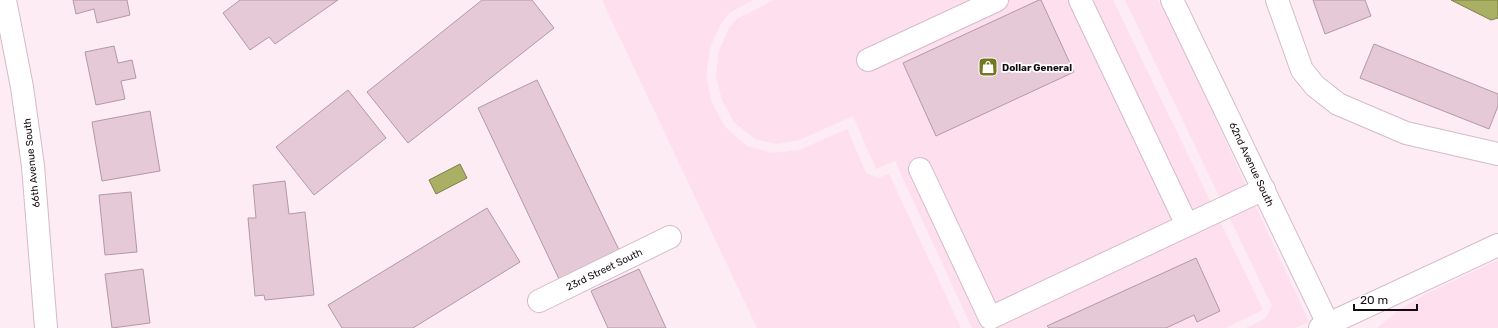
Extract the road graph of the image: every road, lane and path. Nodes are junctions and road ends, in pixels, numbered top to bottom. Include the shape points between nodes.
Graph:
1 (5, 0) edge
2 (997, 0) edge
3 (1080, 0) edge
4 (1172, 0) edge
5 (1277, 0) edge
6 (868, 60) dead end
7 (1498, 154) edge
8 (920, 169) dead end
9 (1264, 189) junction
10 (1187, 225) junction
11 (670, 237) dead end
12 (1498, 245) edge
13 (539, 301) dead end
14 (1326, 327) edge
15 (46, 328) edge

1 - 15 street, 66th Avenue South via 22,87 33,166
2 - 6 street
3 - 10 street
4 - 9 street, 62nd Avenue South
5 - 7 street via 1302,70 1315,86 1338,104 1406,133
8 - 10 street via 990,318
9 - 10 street
9 - 14 street, 62nd Avenue South
11 - 13 street, 23rd Street South
12 - 14 street

